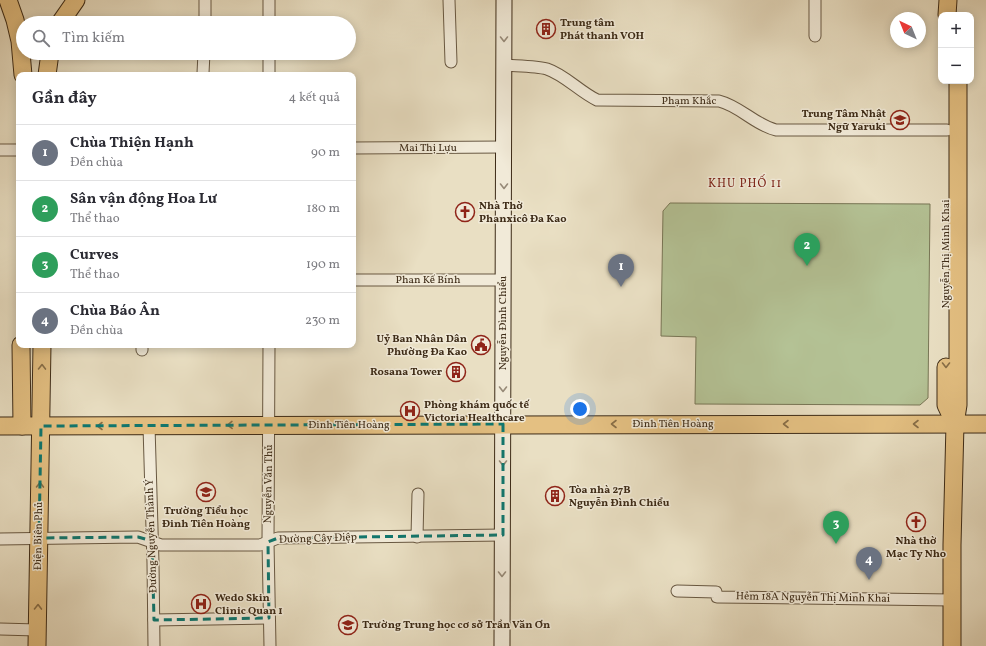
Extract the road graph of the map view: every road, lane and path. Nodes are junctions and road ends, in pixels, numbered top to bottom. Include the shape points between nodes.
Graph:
1 (8, 0) edge
2 (76, 0) edge
3 (206, 0) edge
4 (269, 0) edge
5 (449, 0) edge
6 (504, 0) edge
7 (815, 0) edge
8 (948, 0) edge
9 (958, 0) edge
10 (947, 12) edge
11 (958, 12) edge
12 (65, 16) edge
13 (205, 16) edge
14 (269, 16) edge
15 (16, 24) edge
16 (815, 36) dead end
17 (22, 60) edge
18 (49, 60) edge
19 (204, 60) edge
20 (269, 60) edge
21 (451, 62) dead end
22 (504, 65) junction
23 (23, 72) edge
24 (47, 72) edge
25 (204, 72) edge
26 (269, 72) edge
27 (947, 84) edge
28 (958, 84) edge
29 (952, 130) junction
30 (504, 147) junction
31 (356, 148) edge
32 (0, 150) edge
33 (16, 150) edge
34 (356, 280) edge
35 (503, 280) junction
36 (22, 348) edge
37 (42, 348) edge
38 (269, 348) edge
39 (21, 390) junction
40 (41, 390) junction
41 (503, 424) junction
42 (986, 424) edge
43 (269, 425) junction
44 (0, 426) edge
45 (22, 426) junction
46 (41, 426) junction
47 (149, 426) junction
48 (955, 427) junction
49 (986, 430) edge
50 (418, 494) dead end
51 (502, 535) junction
52 (418, 537) junction
53 (39, 538) junction
54 (0, 539) edge
55 (152, 541) junction
56 (268, 542) junction
57 (678, 591) dead end
58 (952, 600) junction
59 (269, 618) junction
60 (154, 620) junction
61 (0, 629) edge
62 (37, 638) edge
63 (154, 646) edge
64 (270, 646) edge
65 (502, 646) edge
66 (952, 646) edge

1 - 15 main road
2 - 12 main road
3 - 13 street
4 - 14 street
5 - 21 street
6 -> 22 main road, Nguyễn Đình Chiểu
7 - 16 street
8 - 10 main road
9 - 11 main road
17 - 23 main road
18 - 24 main road
19 - 25 street
20 - 26 street
22 - 29 street, Phạm Khắc via 547,69 597,100 719,101 776,130
22 - 30 main road, Nguyễn Đình Chiểu
27 - 29 main road, Nguyễn Thị Minh Khai
28 - 29 main road, Nguyễn Thị Minh Khai
29 - 48 main road, Nguyễn Thị Minh Khai via 952,278 946,404
30 - 31 street, Mai Thị Lựu
30 -> 35 main road, Nguyễn Đình Chiểu
32 - 33 street
34 - 35 street, Phan Kế Bính
35 -> 41 main road, Nguyễn Đình Chiểu
36 - 39 main road
40 -> 37 main road, Điện Biên Phủ
38 - 43 street, Nguyễn Văn Thủ
39 - 40 main road via 32,394
39 - 45 main road
40 - 46 main road, Điện Biên Phủ
41 - 43 main road, Đinh Tiên Hoàng
48 -> 41 main road, Đinh Tiên Hoàng
41 -> 51 main road, Nguyễn Đình Chiểu
42 - 48 main road, Đinh Tiên Hoàng
43 -> 47 main road, Đinh Tiên Hoàng
43 - 56 street, Nguyễn Văn Thủ
44 - 45 main road, Đinh Tiên Hoàng
45 - 46 main road, Đinh Tiên Hoàng
47 -> 46 main road, Đinh Tiên Hoàng
53 -> 46 main road, Điện Biên Phủ
47 - 55 street, Đường Nguyễn Thành Ý
48 - 49 main road, Đinh Tiên Hoàng
48 - 58 main road, Nguyễn Thị Minh Khai
50 - 52 street
51 - 52 street, Đường Cây Điệp
51 -> 65 main road, Nguyễn Đình Chiểu
52 - 56 street, Đường Cây Điệp via 278,538
53 - 54 street, Đường Cây Điệp
53 - 55 street, Đường Cây Điệp via 138,537
62 -> 53 main road, Điện Biên Phủ
55 - 56 street, Đường Cây Điệp via 161,545 260,545
55 - 60 street, Đường Nguyễn Thành Ý
56 - 59 street, Nguyễn Văn Thủ
57 - 58 street, Hẻm 18A Nguyễn Thị Minh Khai via 716,592 717,597
58 - 66 main road, Nguyễn Thị Minh Khai
59 - 60 street
59 - 64 street, Nguyễn Văn Thủ
60 - 63 street, Đường Nguyễn Thành Ý
61 - 62 street

